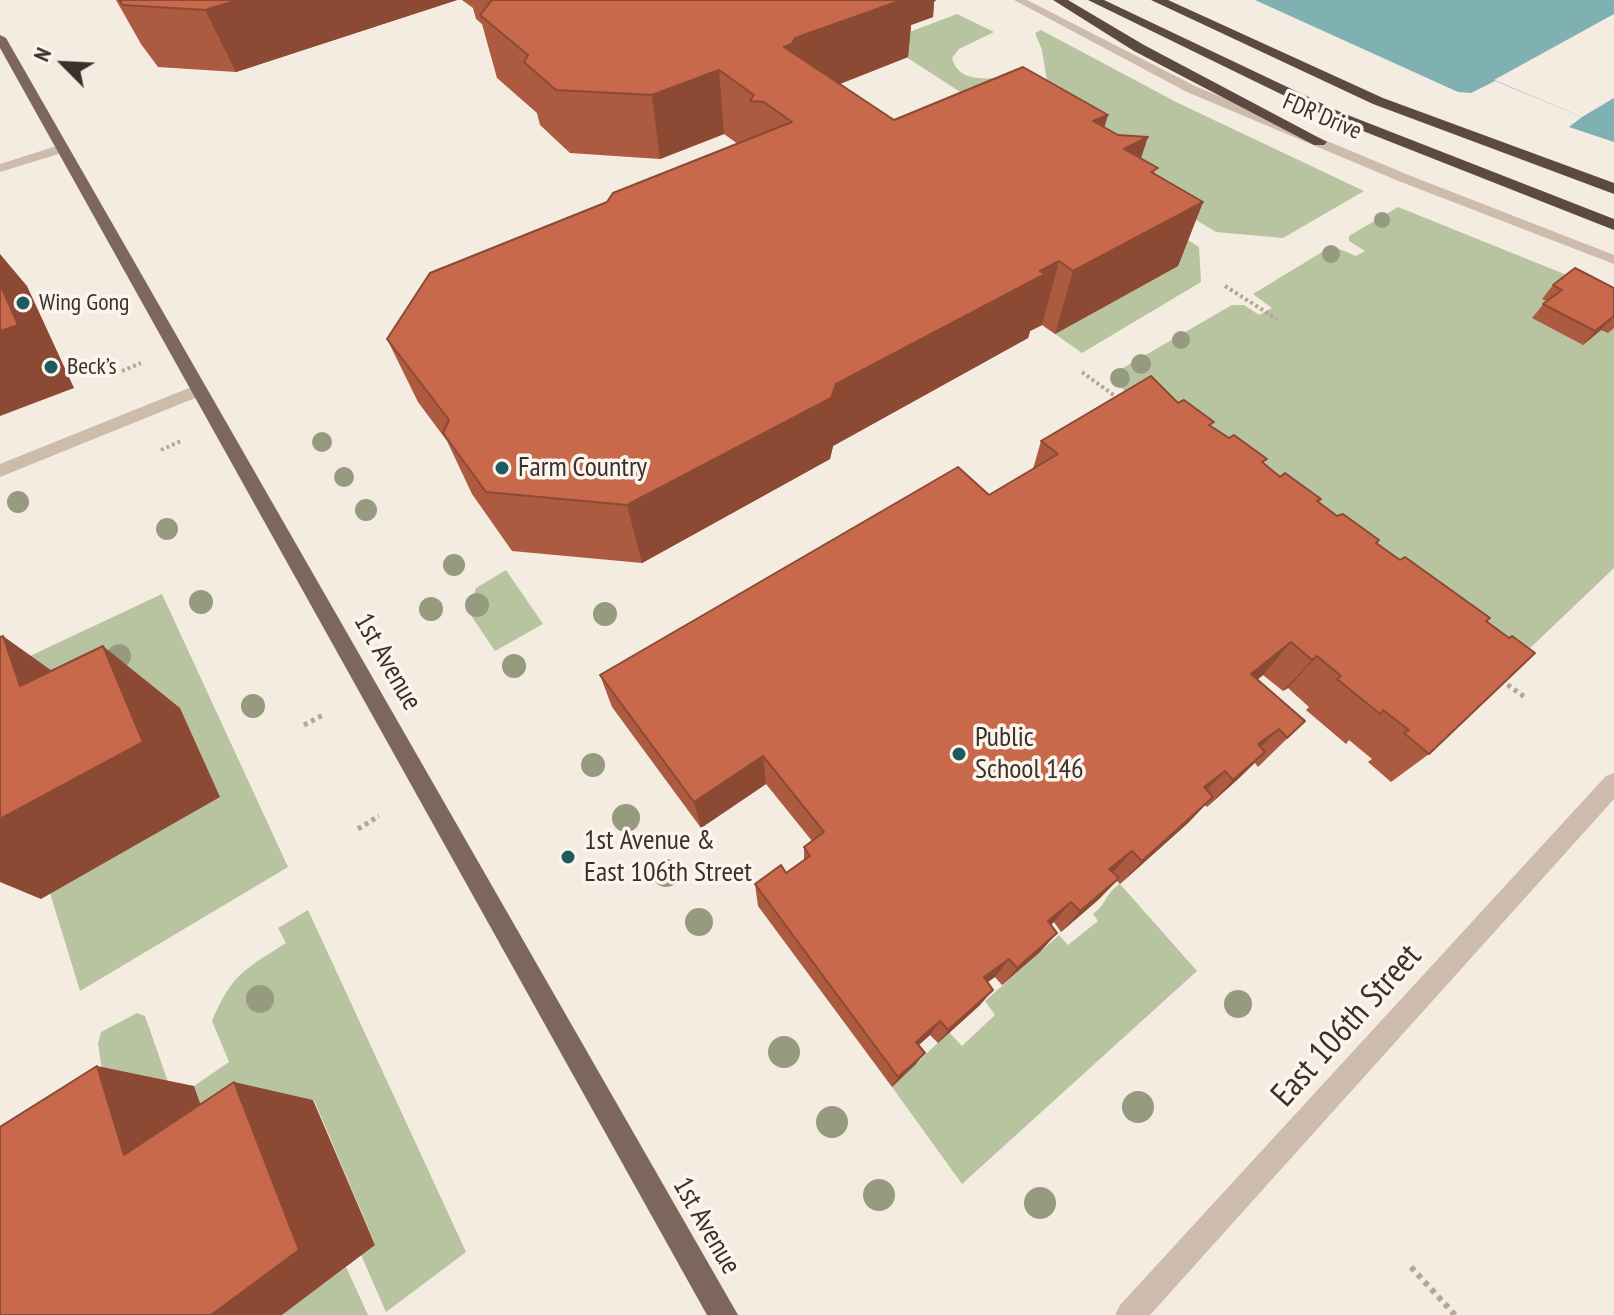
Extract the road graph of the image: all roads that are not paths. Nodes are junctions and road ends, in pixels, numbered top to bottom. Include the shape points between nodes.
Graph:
1 (1019, 0) edge
2 (1059, 0) edge
3 (1094, 0) edge
4 (1157, 0) edge
5 (0, 38) edge
6 (1319, 142) junction
7 (63, 148) junction
8 (0, 168) edge
9 (1614, 189) edge
10 (1614, 225) edge
11 (1614, 260) edge
12 (199, 390) junction
13 (0, 471) edge
14 (1614, 783) edge
15 (723, 1315) edge
16 (1130, 1315) edge

1 - 6 street, FDR Drive via 1191,89
2 - 6 highway
3 - 10 highway, FDR Drive via 1335,115
4 - 9 highway, FDR Drive via 1378,101
5 - 7 main road, 1st Avenue
6 - 11 street, FDR Drive
7 - 8 street
7 - 12 main road, 1st Avenue
12 - 13 street
12 - 15 main road, 1st Avenue
14 - 16 street, East 106th Street

